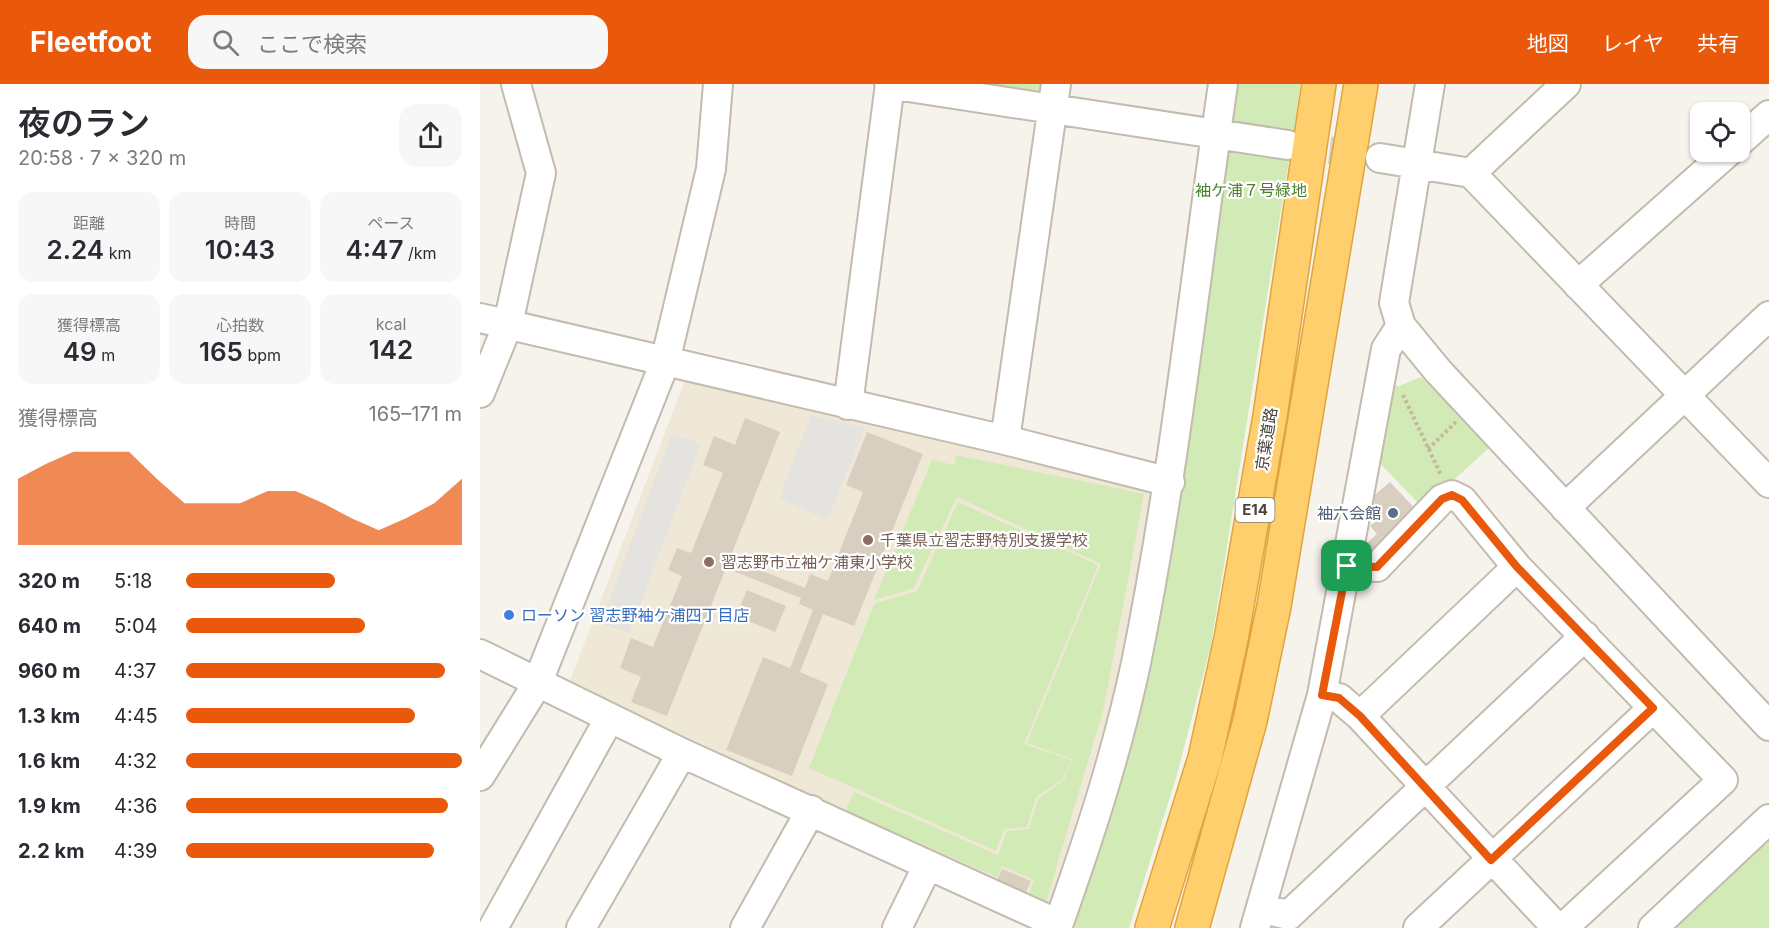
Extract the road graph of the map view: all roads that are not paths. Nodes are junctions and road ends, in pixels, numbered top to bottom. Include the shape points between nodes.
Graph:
1 (516, 84) edge
2 (718, 84) edge
3 (890, 84) edge
4 (1222, 84) edge
5 (1318, 84) edge
6 (1361, 84) edge
7 (1430, 84) edge
8 (1566, 84) edge
9 (1054, 97) edge
10 (1769, 115) edge
11 (1750, 132) edge
12 (1215, 133) junction
13 (1288, 146) tunnel mouth
14 (1380, 158) tunnel mouth
15 (1717, 162) edge
16 (1417, 163) junction
17 (1471, 173) junction
18 (1578, 285) junction
19 (1769, 316) edge
20 (480, 318) edge
21 (508, 324) junction
22 (1401, 326) junction
23 (665, 362) junction
24 (480, 393) edge
25 (1686, 394) junction
26 (848, 405) junction
27 (1005, 440) junction
28 (1170, 482) junction
29 (1769, 483) edge
30 (1565, 508) junction
31 (1347, 566) junction
32 (1517, 567) junction
33 (1585, 636) junction
34 (480, 654) edge
35 (537, 684) junction
36 (1322, 695) junction
37 (1653, 708) junction
38 (1360, 716) junction
39 (609, 718) junction
40 (1769, 726) edge
41 (682, 753) junction
42 (480, 776) edge
43 (1426, 787) junction
44 (811, 810) junction
45 (1769, 819) edge
46 (1491, 860) junction
47 (928, 865) junction
48 (1258, 918) edge
49 (1058, 926) edge
50 (493, 928) edge
51 (581, 928) edge
52 (745, 928) edge
53 (897, 928) edge
54 (1152, 928) edge
55 (1192, 928) edge
56 (1418, 928) edge
57 (1557, 928) edge
58 (1563, 928) edge
59 (1653, 928) edge

1 - 21 street via 541,173
2 - 23 street via 711,169
3 - 9 street
3 - 26 street
4 - 12 street
5 - 54 highway, 京葉道路 / E14 via 1270,416 1231,639 1205,758
6 - 55 highway, E14 via 1274,606 1250,721
7 - 16 street
8 - 17 street
9 - 12 street
9 - 27 street
10 - 11 street
12 - 13 street
12 - 28 street
14 - 16 street
15 - 18 street
16 - 17 street
16 - 22 street via 1394,303
17 - 18 street
18 - 25 street
19 - 25 street
20 - 21 street
21 - 23 street
21 - 24 street
22 - 30 street
22 - 31 street via 1386,349
23 - 26 street
23 - 35 street
25 - 29 street
25 - 30 street
26 - 27 street
27 - 28 street
28 - 49 street via 1119,730 1087,847
30 - 40 street
31 - 32 street via 1377,567 1442,499 1452,495 1462,500
31 - 36 street
32 - 33 street
32 - 38 street
33 - 37 street
33 - 43 street
34 - 35 street
35 - 39 street
35 - 42 street
36 - 38 street via 1339,698
36 - 48 street
37 - 46 street
37 - 58 street via 1722,780
38 - 43 street
39 - 41 street
39 - 50 street
41 - 44 street
41 - 51 street
43 - 46 street
43 - 48 street via 1289,915
44 - 47 street
44 - 52 street
45 - 59 street
46 - 56 street
46 - 57 street
47 - 49 street
47 - 53 street

